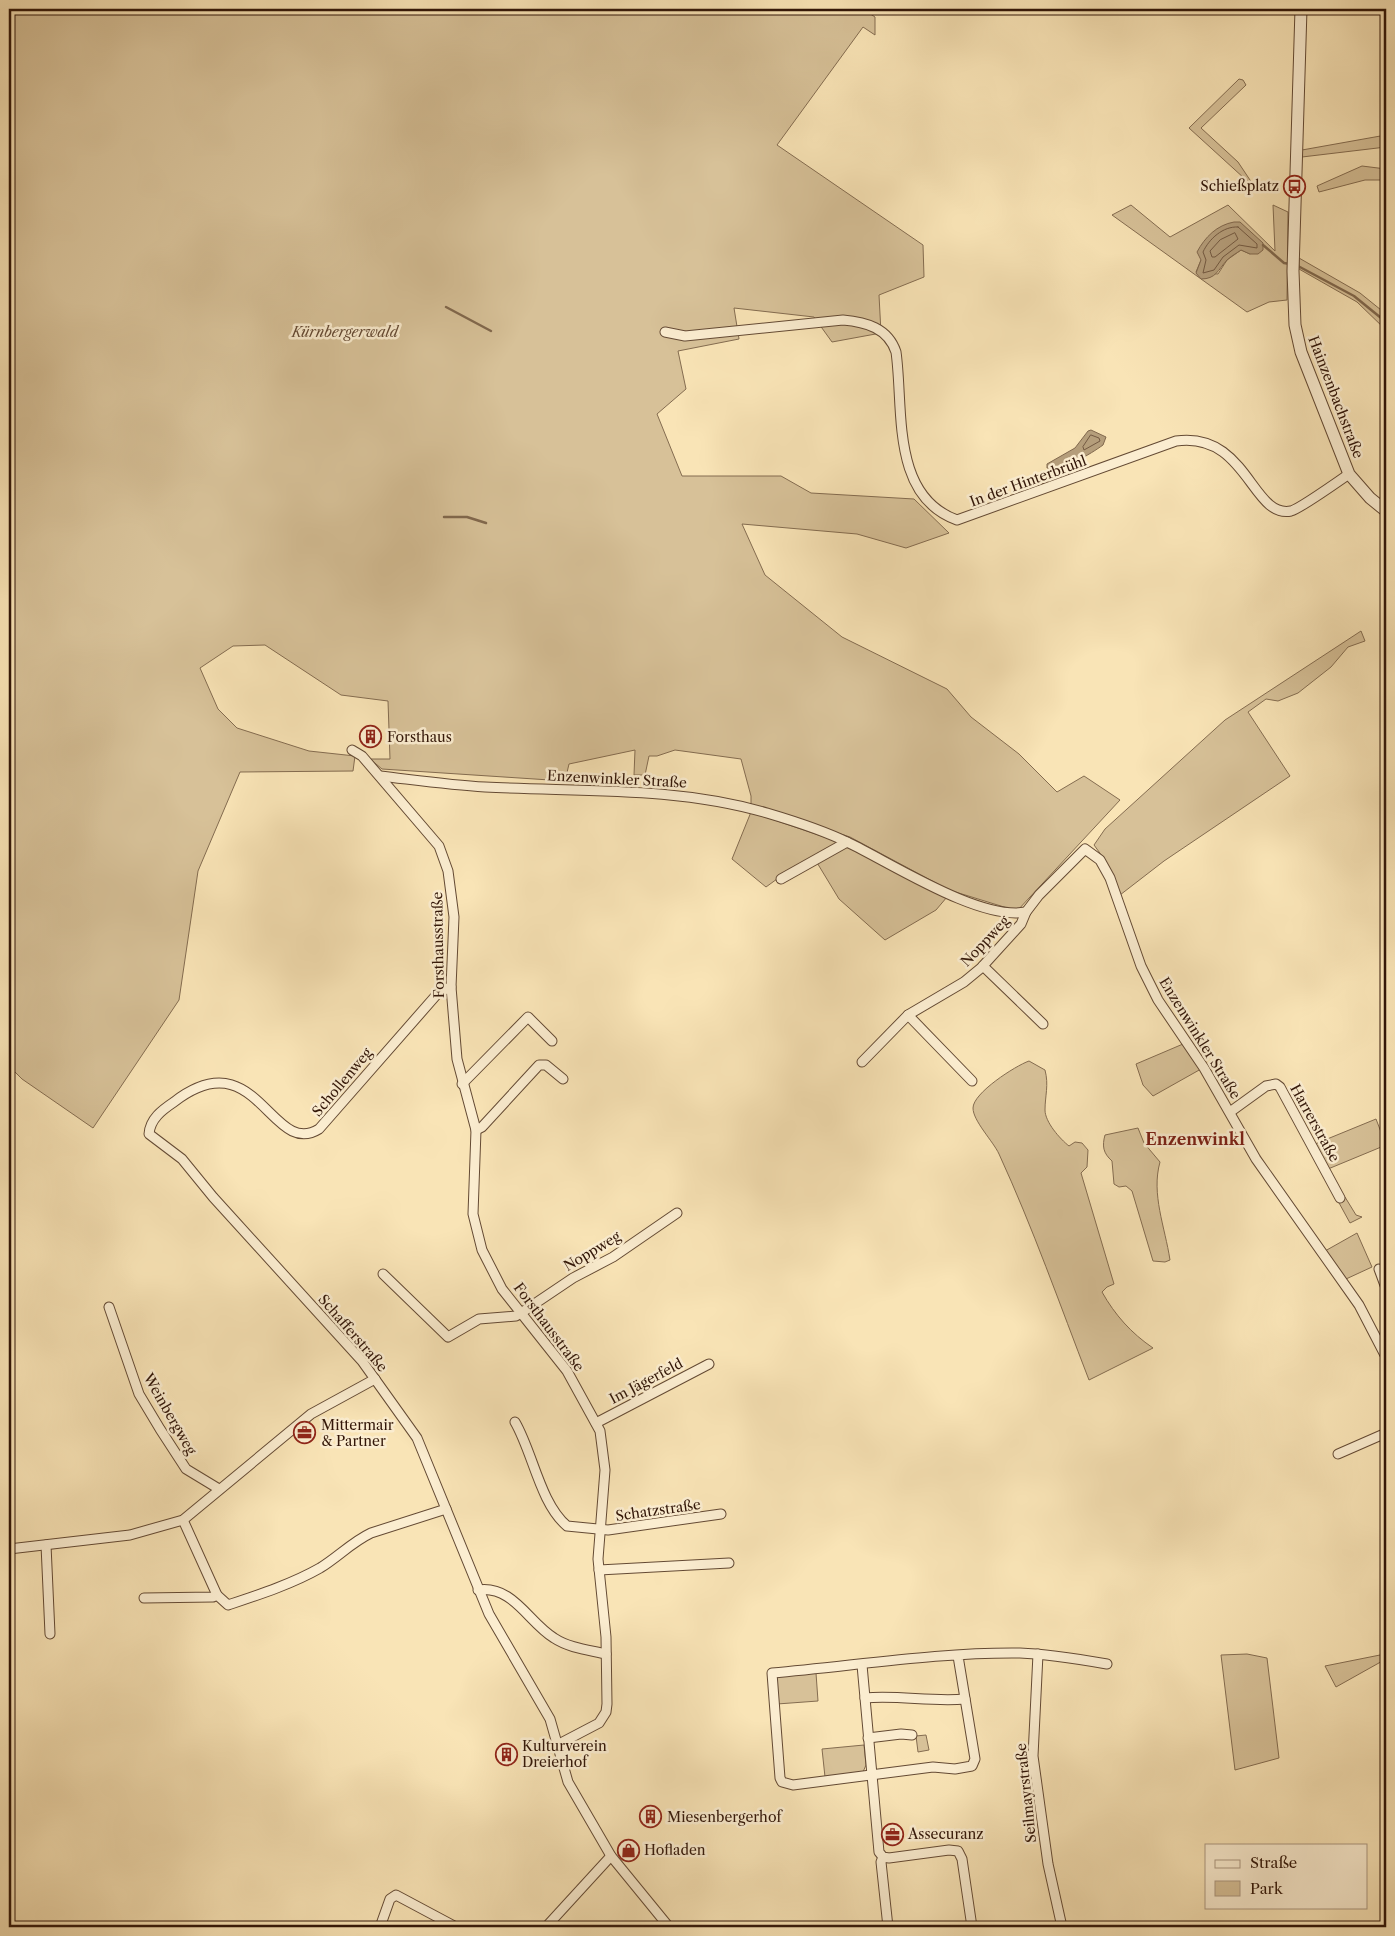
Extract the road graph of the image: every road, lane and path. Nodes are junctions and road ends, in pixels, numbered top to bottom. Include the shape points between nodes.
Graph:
1 (1301, 9) edge
2 (665, 332) dead end
3 (1349, 474) junction
4 (1386, 511) edge
5 (352, 750) dead end
6 (380, 776) junction
7 (847, 842) junction
8 (782, 879) dead end
9 (1026, 912) junction
10 (983, 966) junction
11 (450, 987) junction
12 (908, 1015) junction
13 (1043, 1024) dead end
14 (552, 1041) dead end
15 (862, 1062) dead end
16 (563, 1079) dead end
17 (972, 1080) dead end
18 (462, 1084) junction
19 (1230, 1112) junction
20 (476, 1130) junction
21 (149, 1134) joint
22 (1340, 1198) dead end
23 (677, 1213) dead end
24 (1379, 1269) dead end
25 (384, 1274) dead end
26 (1386, 1288) edge
27 (109, 1307) dead end
28 (521, 1313) junction
29 (1383, 1342) edge
30 (1386, 1357) edge
31 (709, 1364) dead end
32 (375, 1379) junction
33 (515, 1422) dead end
34 (596, 1423) junction
35 (1386, 1432) edge
36 (1338, 1454) dead end
37 (220, 1489) junction
38 (446, 1510) junction
39 (721, 1514) dead end
40 (183, 1520) junction
41 (599, 1530) junction
42 (46, 1545) junction
43 (9, 1549) edge
44 (729, 1563) dead end
45 (599, 1570) junction
46 (478, 1590) junction
47 (217, 1596) junction
48 (144, 1598) dead end
49 (50, 1634) dead end
50 (606, 1654) junction
51 (1038, 1654) junction
52 (958, 1656) junction
53 (1107, 1664) dead end
54 (862, 1665) junction
55 (865, 1698) junction
56 (965, 1700) junction
57 (912, 1735) dead end
58 (868, 1738) junction
59 (557, 1745) junction
60 (871, 1775) junction
61 (611, 1856) junction
62 (883, 1857) junction
63 (380, 1927) edge
64 (456, 1927) edge
65 (546, 1927) edge
66 (669, 1927) edge
67 (888, 1927) edge
68 (972, 1927) edge
69 (1062, 1927) edge

1 - 3 street, Hainzenbachstraße via 1294,314 1297,338
2 - 3 street, In der Hinterbrühl via 685,336 843,320 880,330 893,343 896,352 902,430 912,475 929,504 957,520 1190,438 1215,445 1232,457 1262,498 1285,512 1294,510
3 - 4 street, Hainzenbachstraße
5 - 6 street, Forsthausstraße
6 - 7 street, Enzenwinkler Straße via 484,787 681,795 768,813
6 - 11 street, Forsthausstraße via 440,846 448,871 454,917
7 - 8 street
7 - 9 street, Enzenwinkler Straße via 950,894 1007,913
9 - 10 street, Noppweg via 1021,924
9 - 19 street, Enzenwinkler Straße via 1085,849 1100,860 1110,878 1141,966 1158,1000
10 - 12 street, Noppweg via 964,982
10 - 13 street
11 - 18 street, Forsthausstraße
11 - 21 street, Schollenweg via 439,992 314,1133 294,1134 254,1096 235,1085 218,1082 199,1087 173,1102 151,1123
12 - 15 street, Noppweg
12 - 17 street
14 - 18 street via 528,1017
16 - 20 street via 546,1065 539,1065
18 - 20 street, Forsthausstraße
19 - 22 street, Harrerstraße via 1266,1086 1280,1086
19 - 29 street, Enzenwinkler Straße via 1260,1166
20 - 28 street, Forsthausstraße via 475,1224 490,1267
21 - 32 street, Schafferstraße via 182,1159
23 - 28 street, Noppweg via 612,1258 573,1278
24 - 26 street
25 - 28 street via 448,1337 479,1319
27 - 37 street, Weinbergweg via 139,1394 160,1429 186,1469
28 - 34 street, Forsthausstraße via 567,1371
29 - 30 street, Enzenwinkler Straße
31 - 34 street, Im Jägerfeld
32 - 37 street via 311,1414
32 - 38 street, Schafferstraße via 417,1438
33 - 41 street, Schatzstraße via 550,1504 562,1522 572,1528
34 - 41 street, Forsthausstraße via 603,1442 605,1470
35 - 36 street
37 - 40 street
38 - 46 street, Schafferstraße
38 - 47 street via 370,1533 319,1569 245,1599 228,1605
39 - 41 street, Schatzstraße
40 - 42 street via 130,1535
40 - 47 street
41 - 45 street, Forsthausstraße
42 - 43 street
42 - 49 street
44 - 45 street
45 - 50 street, Forsthausstraße
46 - 50 street via 508,1596 537,1626 561,1642
46 - 59 street, Schafferstraße via 499,1634 544,1706
47 - 48 street
50 - 59 street, Forsthausstraße via 607,1704 603,1720
51 - 52 street
51 - 53 street
51 - 69 street, Seilmayrstraße via 1033,1756 1047,1860
52 - 54 street
52 - 56 street
54 - 55 street
54 - 60 street via 772,1673 780,1778 782,1782 793,1785
55 - 56 street
55 - 58 street
56 - 60 street via 975,1759 972,1766
57 - 58 street
58 - 60 street
59 - 61 street, Schafferstraße via 568,1782
60 - 62 street via 879,1852
61 - 65 street
61 - 66 street, Schafferstraße
62 - 67 street
62 - 68 street via 958,1851
63 - 64 street via 390,1898 396,1895

